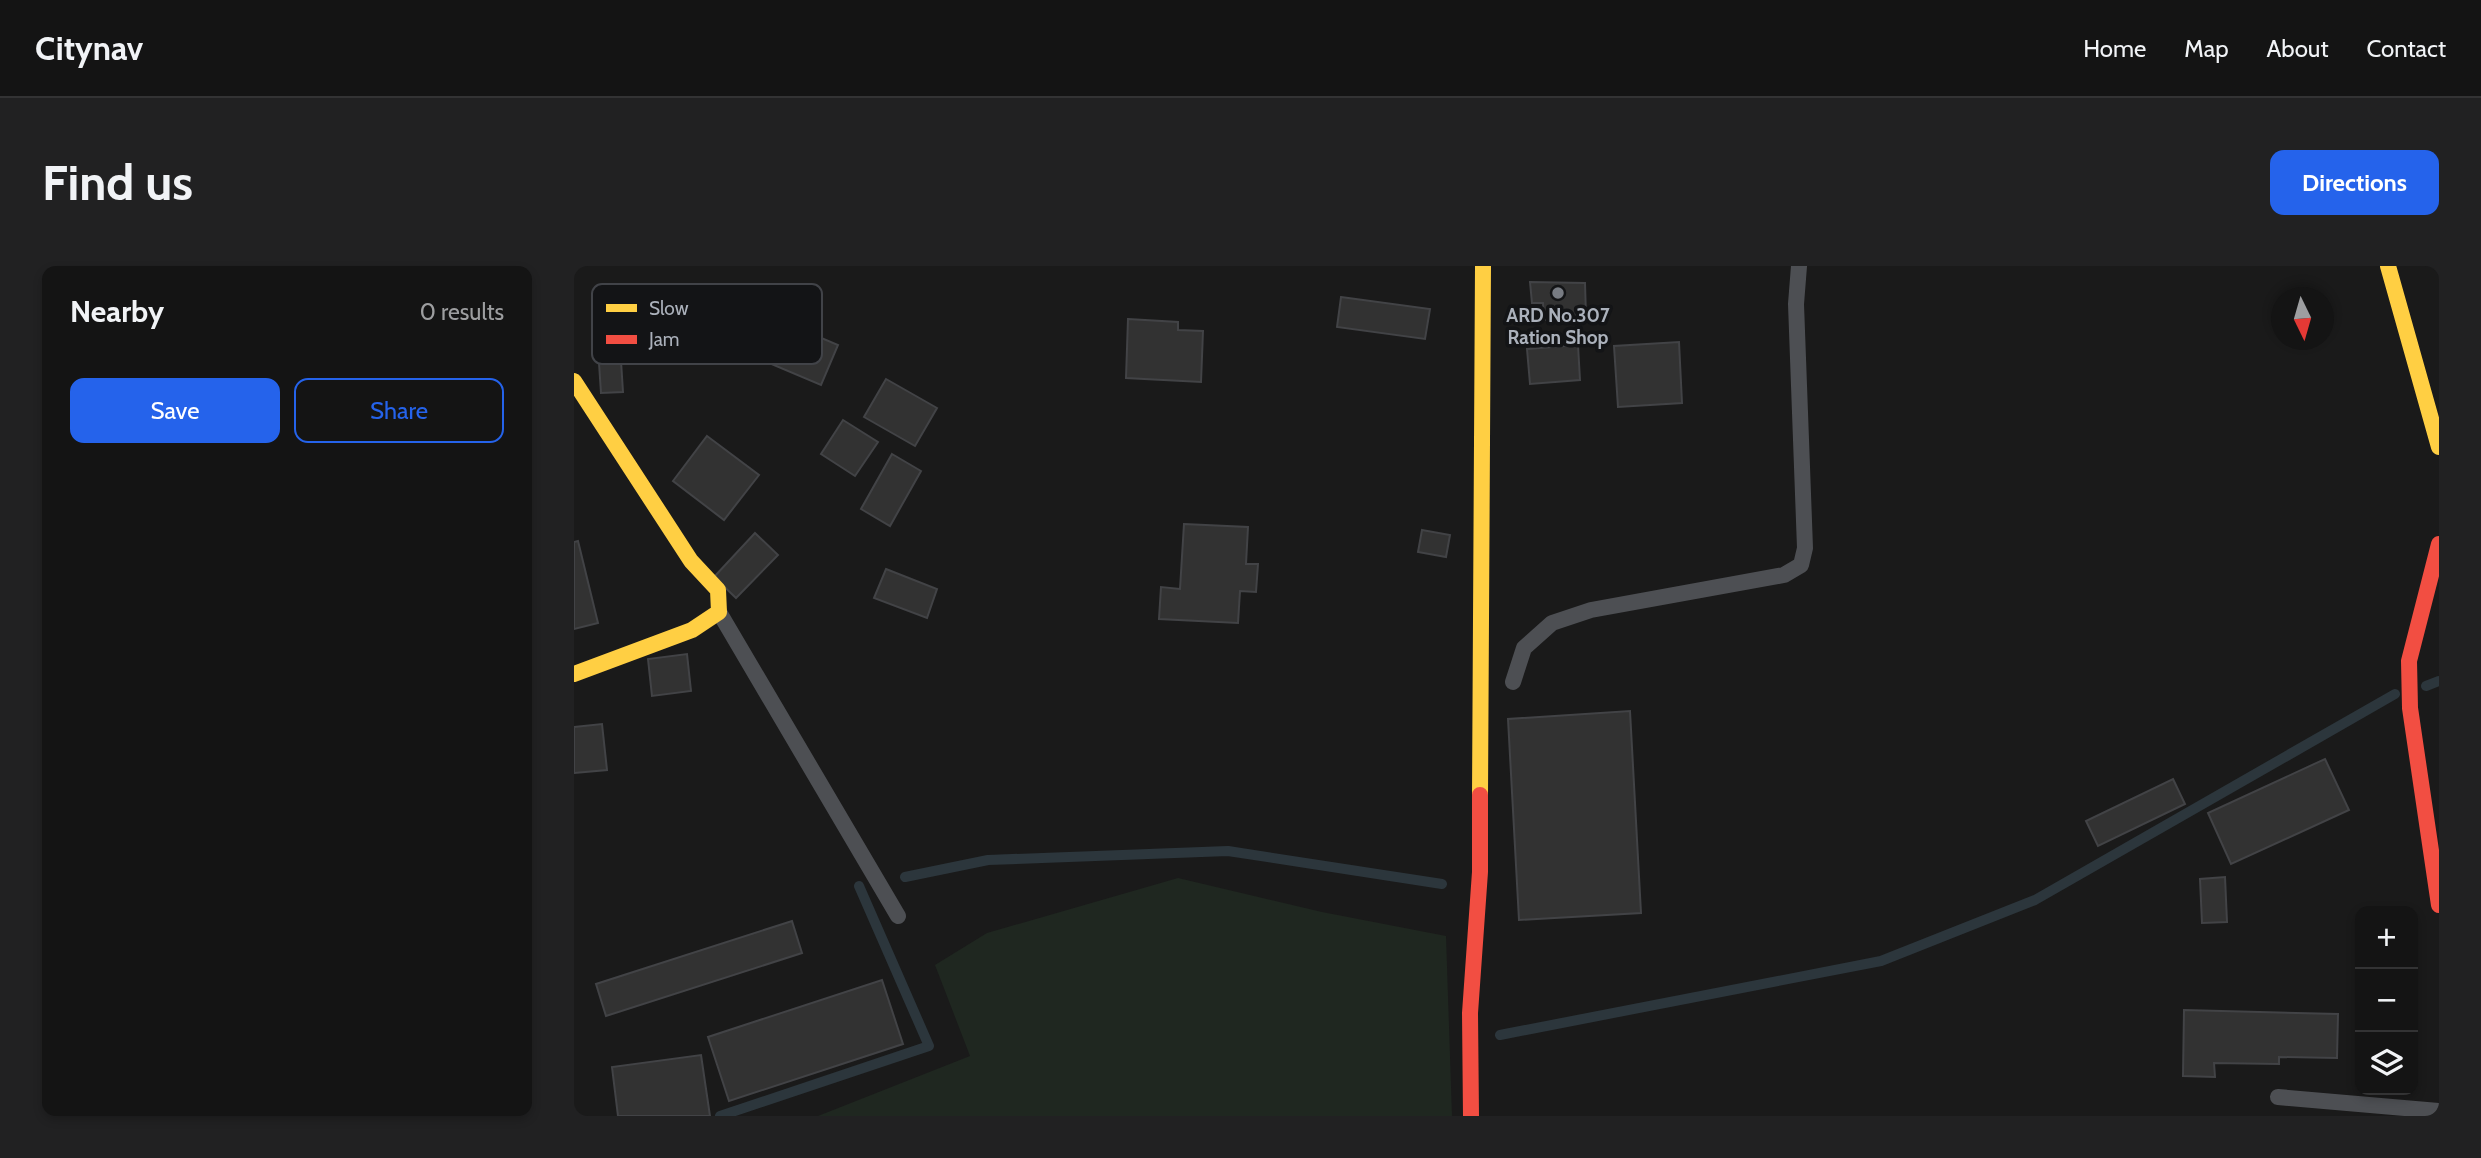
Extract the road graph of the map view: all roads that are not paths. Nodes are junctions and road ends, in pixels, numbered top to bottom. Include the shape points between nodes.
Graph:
1 (1483, 266) edge
2 (1799, 266) edge
3 (2388, 266) edge
4 (574, 381) edge
5 (2439, 447) edge
6 (2439, 544) edge
7 (719, 612) junction
8 (2439, 615) edge
9 (2420, 619) junction
10 (574, 674) edge
11 (1513, 682) dead end
12 (2439, 905) edge
13 (898, 916) dead end
14 (2278, 1097) dead end
15 (2439, 1111) edge
16 (1471, 1116) edge

1 - 16 street via 1480,872 1470,1013
2 - 11 lane via 1796,304 1805,548 1801,565 1784,575 1591,610 1552,623 1524,648
3 - 5 street
4 - 7 street via 691,561 718,590
6 - 9 street
7 - 10 street via 692,630
7 - 13 lane
8 - 9 lane
9 - 12 street via 2409,661 2410,708
14 - 15 lane

